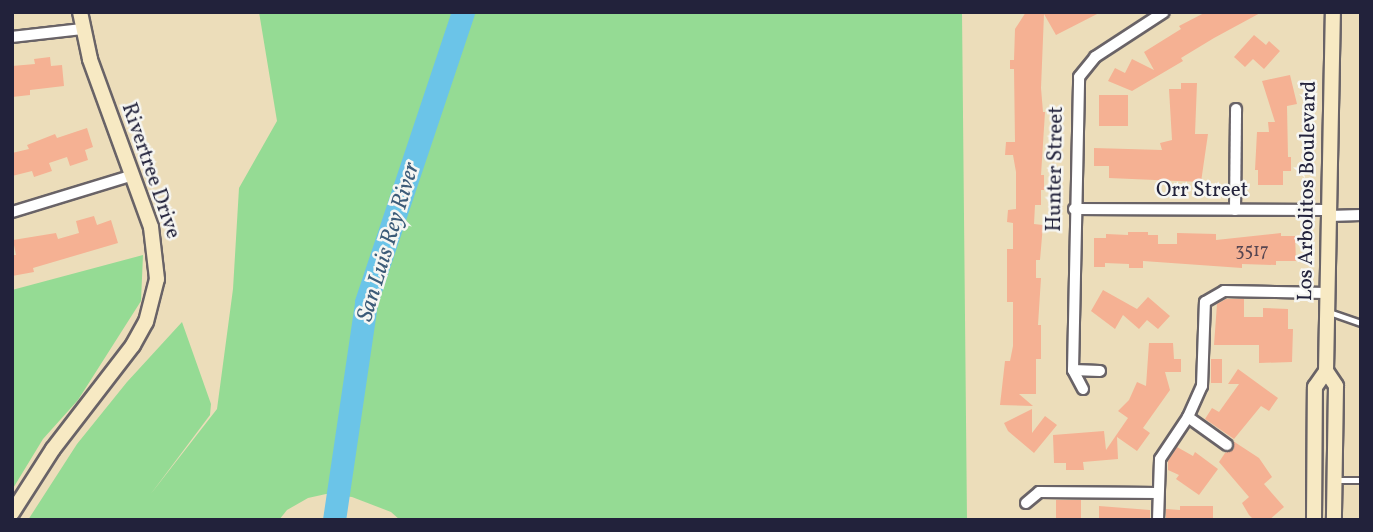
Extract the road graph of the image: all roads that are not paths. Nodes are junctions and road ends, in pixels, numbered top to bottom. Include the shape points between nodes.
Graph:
1 (80, 12) edge
2 (1164, 12) edge
3 (1333, 12) edge
4 (82, 29) junction
5 (12, 37) edge
6 (1236, 108) dead end
7 (133, 175) junction
8 (1074, 209) junction
9 (1235, 211) junction
10 (12, 212) edge
11 (1329, 213) junction
12 (1361, 215) edge
13 (1327, 293) junction
14 (1326, 311) junction
15 (1361, 323) edge
16 (1073, 370) junction
17 (1100, 371) dead end
18 (1326, 371) junction
19 (1083, 389) dead end
20 (1188, 417) junction
21 (1227, 445) dead end
22 (1334, 480) junction
23 (1361, 480) edge
24 (1158, 493) junction
25 (1026, 503) dead end
26 (13, 509) edge
27 (1158, 520) edge
28 (1314, 520) edge
29 (1334, 520) edge

1 - 4 street, Rivertree Drive
2 - 8 street, Hunter Street via 1095,57 1079,77
3 - 11 street, Los Arbolitos Boulevard
4 - 5 street
4 - 7 street, Rivertree Drive
6 - 9 street
7 - 10 street
7 - 26 street, Rivertree Drive via 156,248 157,279 150,310 133,345
8 - 9 street, Orr Street
8 - 16 street, Hunter Street
9 - 11 street, Orr Street
11 - 12 street, Orr Street
11 - 13 street, Los Arbolitos Boulevard
13 - 14 street, Los Arbolitos Boulevard
13 - 20 street via 1224,290 1205,302 1202,386
14 - 15 lane
14 - 18 street, Los Arbolitos Boulevard
16 - 17 street
16 - 19 street, Hunter Street
18 - 22 street, Los Arbolitos Boulevard via 1336,386
18 - 28 street, Los Arbolitos Boulevard via 1315,387
20 - 21 street
20 - 24 street via 1160,459
22 - 23 lane
22 - 29 street, Los Arbolitos Boulevard
24 - 25 street via 1039,492
24 - 27 street

